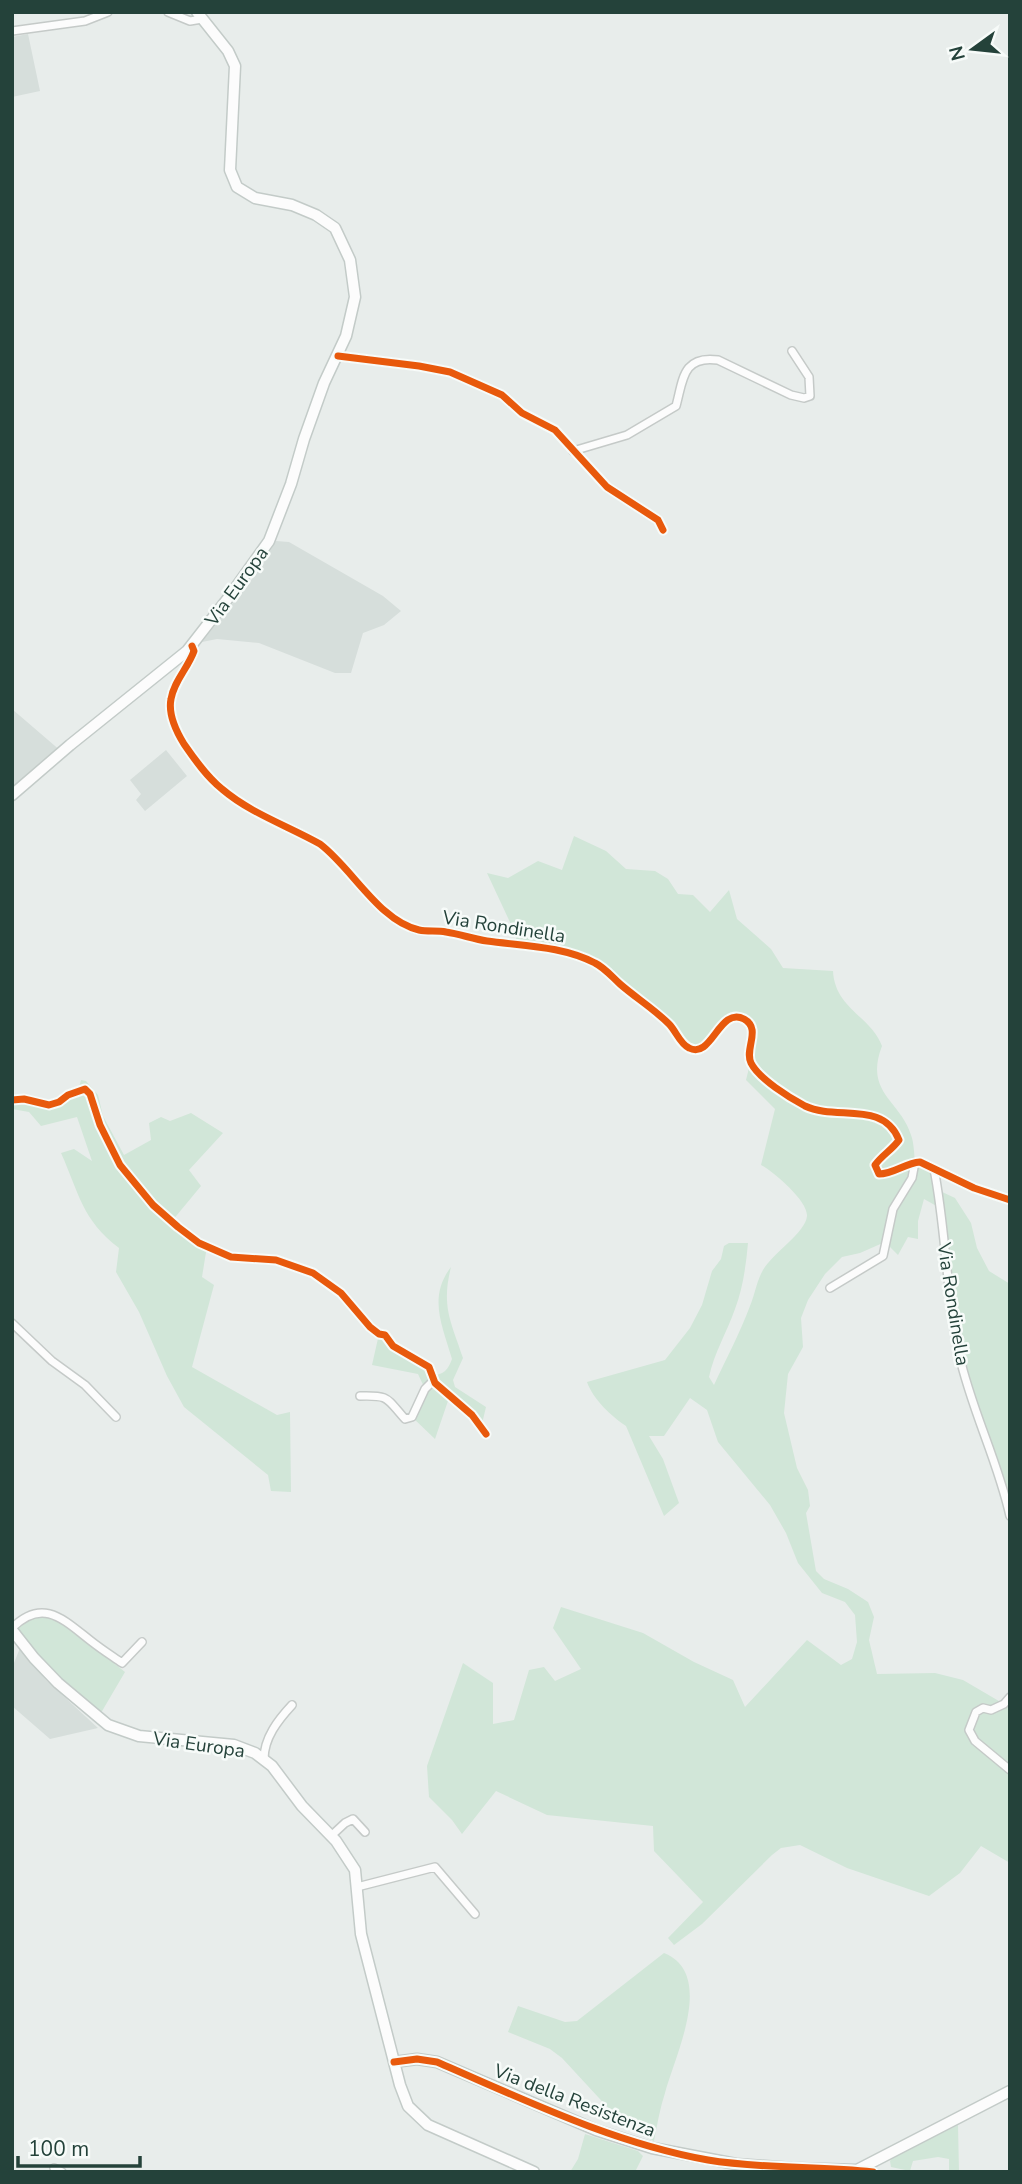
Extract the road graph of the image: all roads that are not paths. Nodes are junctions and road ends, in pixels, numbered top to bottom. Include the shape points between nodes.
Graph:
1 (108, 12) edge
2 (168, 12) edge
3 (199, 15) edge
4 (12, 31) edge
5 (792, 351) dead end
6 (338, 356) junction
7 (573, 451) junction
8 (663, 530) dead end
9 (192, 646) junction
10 (12, 795) edge
11 (12, 1100) edge
12 (915, 1162) junction
13 (934, 1169) junction
14 (1010, 1200) edge
15 (830, 1288) dead end
16 (12, 1323) edge
17 (434, 1380) junction
18 (360, 1396) dead end
19 (116, 1417) dead end
20 (486, 1434) dead end
21 (1010, 1516) edge
22 (12, 1629) edge
23 (142, 1642) dead end
24 (1010, 1697) edge
25 (292, 1704) dead end
26 (264, 1759) junction
27 (1010, 1770) edge
28 (365, 1832) dead end
29 (331, 1836) junction
30 (357, 1887) junction
31 (475, 1913) dead end
32 (394, 2062) junction
33 (1010, 2091) edge
34 (857, 2170) junction
35 (534, 2172) edge
36 (873, 2172) edge

1 - 4 street via 85,21
2 - 3 street via 190,21
3 - 6 main road, Via Europa via 235,66 230,170 237,187 255,198 316,215 335,228 350,260 355,297
5 - 7 street via 809,377 810,396 791,395 705,358 684,373 676,406 627,435
6 - 7 street via 419,366 475,382 555,430
6 - 9 main road, Via Europa via 324,383 268,541
7 - 8 street via 607,487 658,520
9 - 10 main road, Via Europa
9 - 12 street, Via Rondinella via 190,661 173,691 171,712 181,740 200,766 223,791 331,852 369,895 402,923 419,930 583,957 666,1020 688,1048 704,1046 728,1020 740,1017 753,1030 751,1063 781,1091 808,1107 875,1116 896,1131 899,1140 874,1165 879,1174
11 - 17 street via 49,1105 85,1090 120,1165 178,1227 231,1257 276,1260 313,1273 341,1293 393,1346 429,1367
12 - 13 street
12 - 15 street via 912,1178 893,1209 883,1256
13 - 14 street
13 - 21 street, Via Rondinella via 959,1353
16 - 19 street
17 - 18 street via 412,1417 405,1419 390,1400
17 - 20 street
22 - 23 street via 31,1615 56,1614 122,1663
22 - 26 main road, Via Europa via 58,1683 108,1725 139,1736 234,1745
24 - 27 street via 992,1710 976,1712 969,1730 975,1741
25 - 26 street via 264,1747
26 - 29 main road, Via Europa
28 - 29 street via 353,1819
29 - 30 main road, Via Europa via 355,1870
30 - 31 street via 435,1867
30 - 32 main road, Via Europa via 361,1934
32 - 34 main road, Via della Resistenza via 437,2062 596,2130 652,2148 736,2164
32 - 35 main road, Via Europa via 408,2106 428,2125
33 - 34 main road
34 - 36 street, Via della Resistenza

